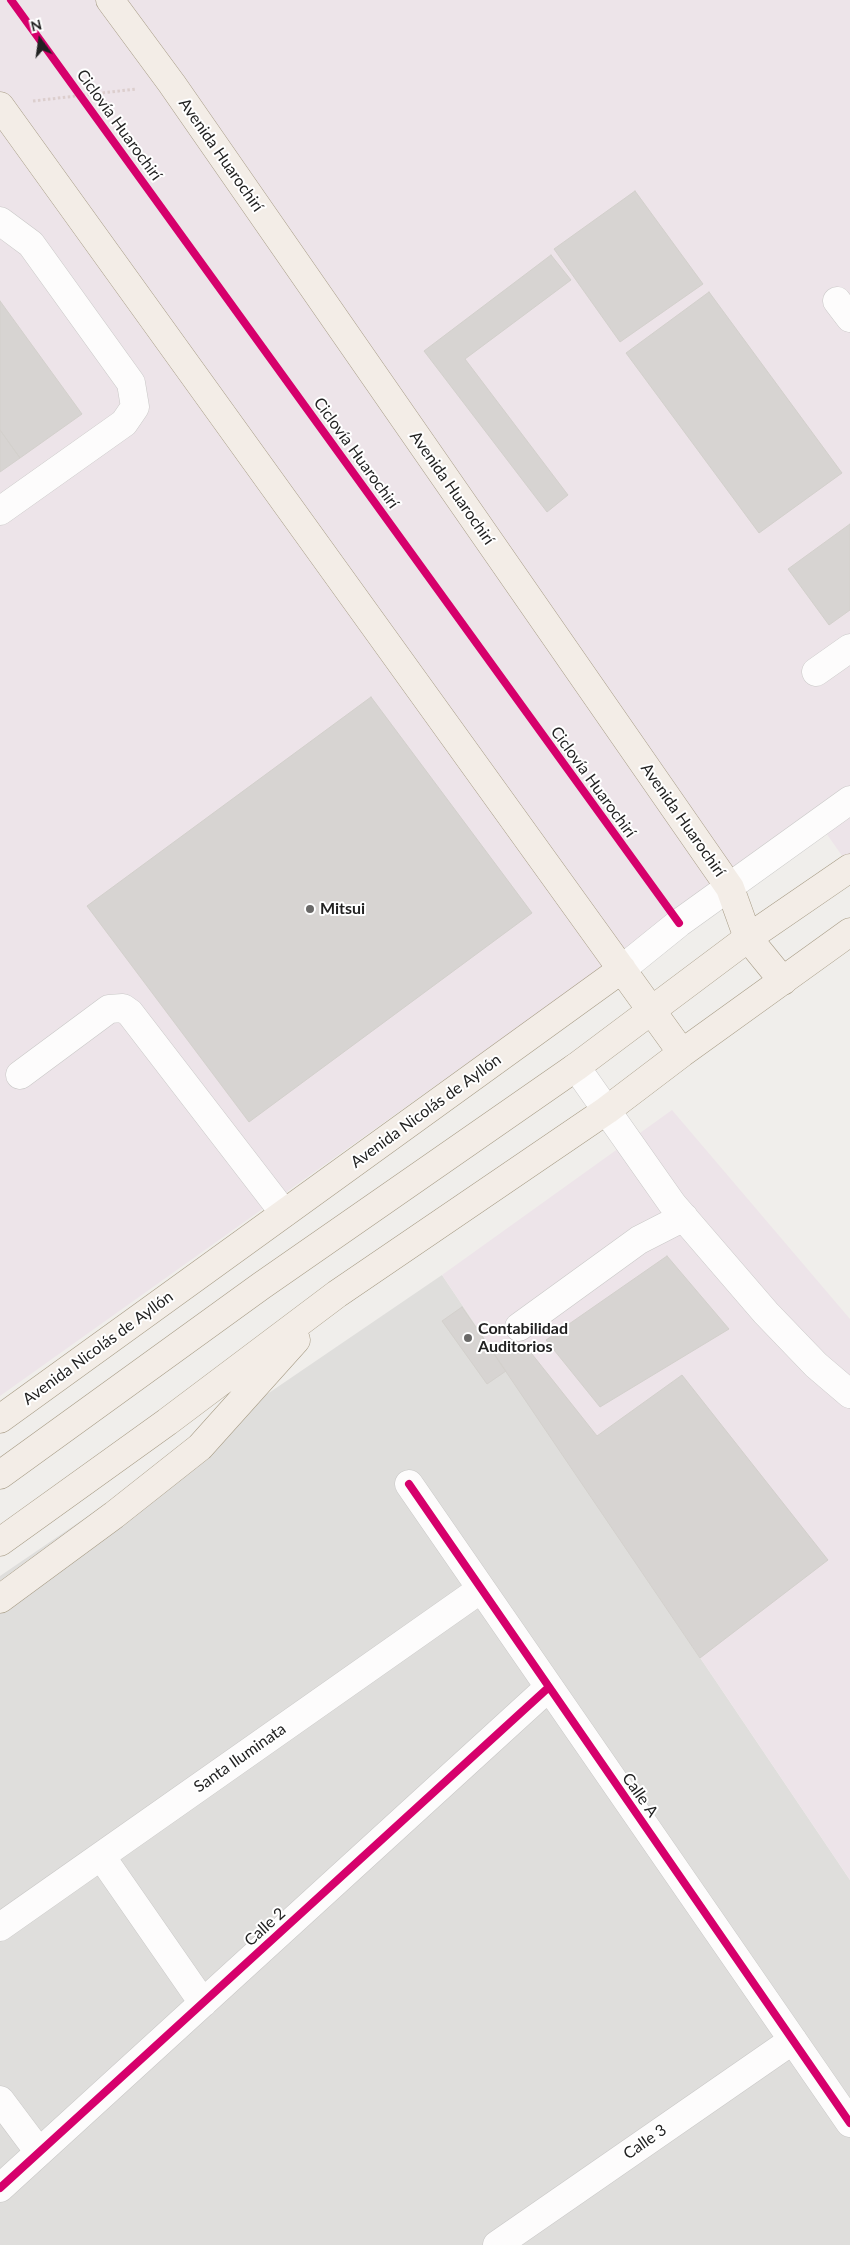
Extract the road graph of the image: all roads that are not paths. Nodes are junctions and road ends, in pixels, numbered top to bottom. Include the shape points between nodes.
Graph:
1 (110, 0) edge
2 (0, 106) edge
3 (0, 220) edge
4 (0, 511) edge
5 (850, 648) edge
6 (816, 672) dead end
7 (850, 800) edge
8 (850, 868) edge
9 (730, 888) junction
10 (850, 932) edge
11 (748, 938) junction
12 (622, 969) junction
13 (783, 981) junction
14 (652, 1011) junction
15 (682, 1053) junction
16 (576, 1067) junction
17 (20, 1075) dead end
18 (607, 1110) junction
19 (284, 1213) junction
20 (684, 1217) junction
21 (337, 1294) junction
22 (519, 1327) dead end
23 (850, 1394) edge
24 (0, 1418) edge
25 (0, 1474) edge
26 (408, 1484) dead end
27 (0, 1542) edge
28 (481, 1589) junction
29 (0, 1599) edge
30 (549, 1687) junction
31 (101, 1856) junction
32 (0, 1927) edge
33 (202, 2003) junction
34 (793, 2040) junction
35 (0, 2100) edge
36 (850, 2123) edge
37 (39, 2152) junction
38 (0, 2188) edge
39 (497, 2245) edge

1 - 9 main road, Avenida Huarochirí via 172,84
2 - 12 main road
3 - 4 street via 31,244 131,383 135,407 124,423
5 - 6 street
7 - 9 street, Avenida Nicolás de Ayllón
8 - 11 main road
9 - 11 main road, Avenida Huarochirí
9 - 12 street, Avenida Nicolás de Ayllón via 679,923
10 - 13 main road
11 - 13 main road, Avenida Huarochirí
11 - 14 main road
12 - 14 main road
12 - 19 main road, Avenida Nicolás de Ayllón
13 - 15 main road
14 - 15 main road
14 - 16 main road
15 - 18 main road
16 - 18 street
16 - 25 main road via 261,1286
17 - 19 street via 109,1009 123,1008 130,1012
18 - 20 street
18 - 21 main road
19 - 24 main road, Avenida Nicolás de Ayllón
20 - 22 street via 639,1240
20 - 23 street via 766,1313 816,1365
21 - 27 main road
21 - 29 main road via 200,1447
26 - 28 street, Calle A
28 - 30 street, Calle A
28 - 31 street, Santa Iluminata
30 - 33 street, Calle 2
30 - 34 street, Calle A
31 - 32 street, Santa Iluminata
31 - 33 street
33 - 37 street, Calle 2
34 - 36 street, Calle A
34 - 39 street, Calle 3
35 - 37 street
37 - 38 street, Calle 2

